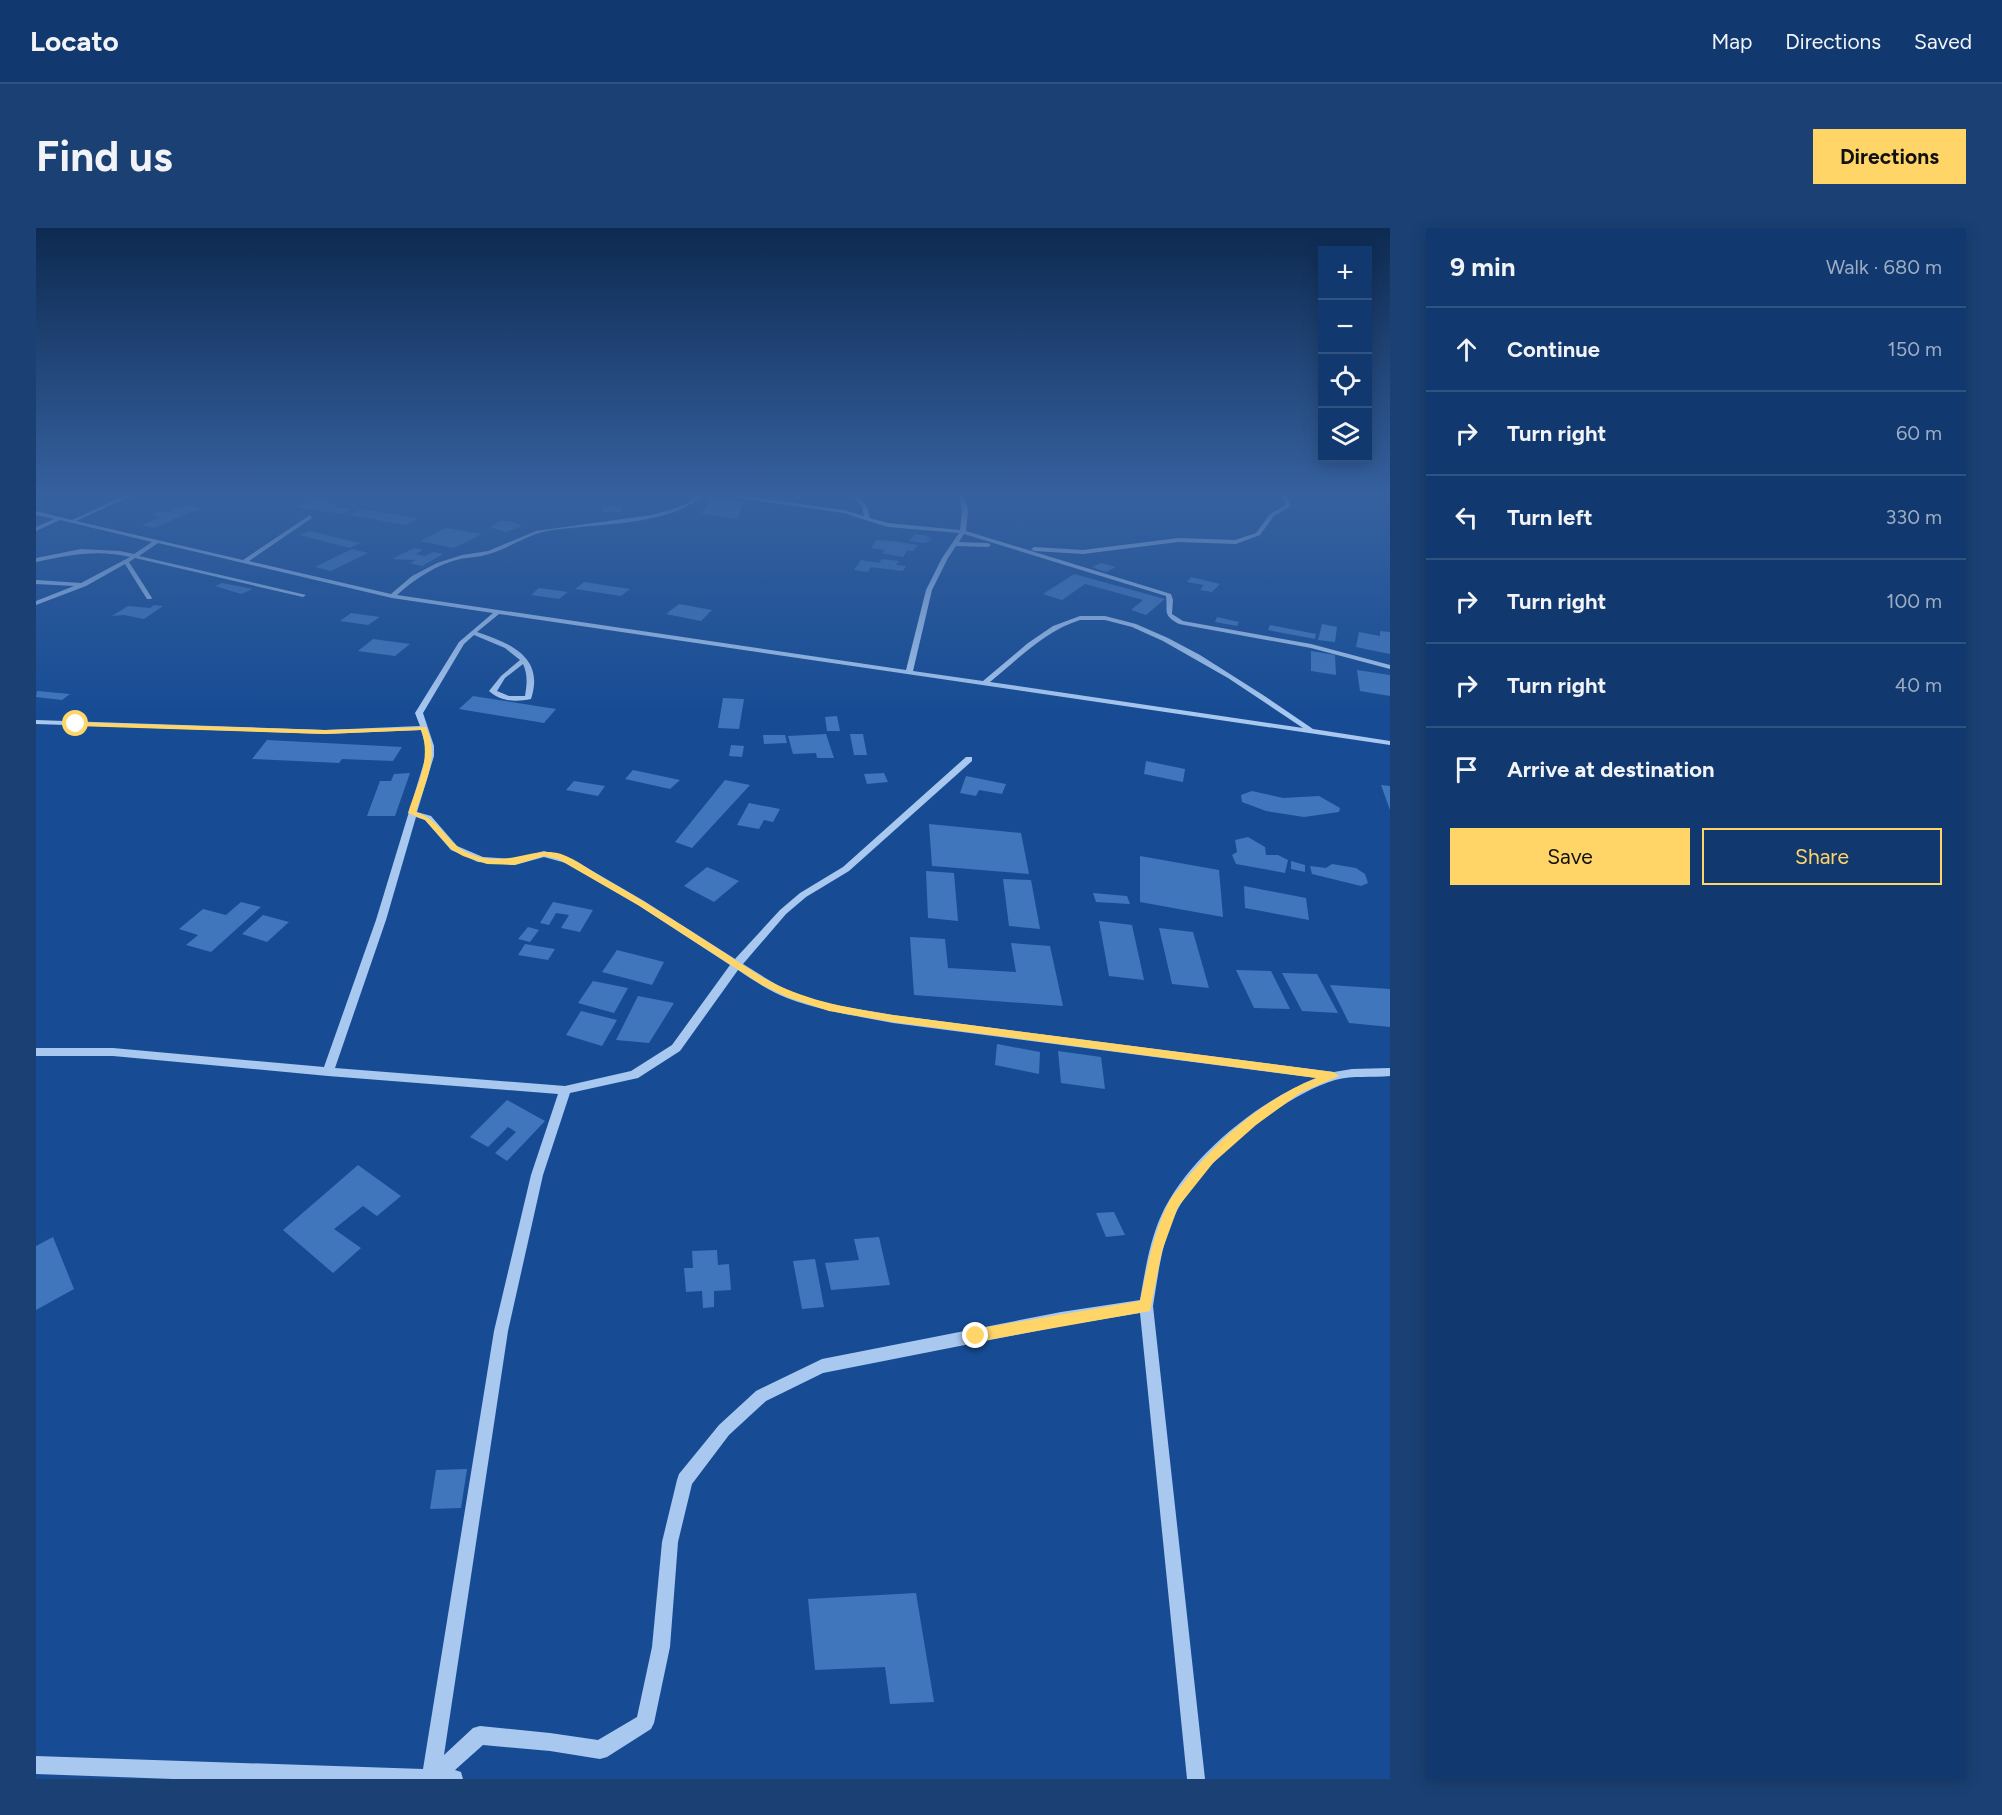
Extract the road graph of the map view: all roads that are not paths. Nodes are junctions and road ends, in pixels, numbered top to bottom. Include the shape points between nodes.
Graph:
1 (114, 568) edge
2 (115, 568) edge
3 (131, 568) edge
4 (193, 568) edge
5 (271, 568) edge
6 (429, 568) edge
7 (942, 568) edge
8 (1079, 568) edge
9 (36, 582) edge
10 (87, 584) junction
11 (303, 595) dead end
12 (392, 596) junction
13 (149, 598) dead end
14 (36, 603) edge
15 (36, 608) edge
16 (496, 613) junction
17 (473, 633) junction
18 (524, 660) junction
19 (1390, 667) edge
20 (909, 672) junction
21 (986, 682) junction
22 (36, 722) edge
23 (423, 728) junction
24 (1313, 731) junction
25 (1390, 743) edge
26 (969, 759) dead end
27 (412, 813) junction
28 (736, 965) junction
29 (36, 1052) edge
30 (328, 1072) junction
31 (1390, 1072) edge
32 (1333, 1076) junction
33 (565, 1090) junction
34 (1146, 1306) junction
35 (36, 1765) edge
36 (431, 1778) edge
37 (454, 1779) edge
38 (1196, 1779) edge

1 - 10 street
2 - 15 street via 88,589
3 - 13 street
4 - 11 street
5 - 12 street
6 - 12 street
7 - 20 street via 929,590
8 - 19 street via 1169,595 1167,612 1181,623 1311,646
9 - 10 street
10 - 14 street
12 - 16 street
16 - 17 street
16 - 20 street
17 - 18 street via 512,647
17 - 23 street via 461,643 421,707
18 - 18 street via 531,686 528,697 499,696 493,691
20 - 21 street
21 - 24 street
21 - 24 street via 1065,622 1105,617 1142,626
22 - 23 street via 325,732
23 - 27 street via 430,756
24 - 25 street
26 - 28 street via 853,862 783,912
27 - 28 street via 428,818 454,848 481,860 514,862 544,854 569,861
27 - 30 street via 381,920
28 - 32 street via 790,995 829,1007
28 - 33 street via 676,1048 634,1076
29 - 30 street via 113,1052
30 - 33 street
31 - 32 street
32 - 34 street via 1296,1090 1209,1160 1173,1205 1156,1251
33 - 36 street via 537,1175 501,1331
34 - 36 street via 822,1366 762,1396 724,1430 685,1480 670,1542 661,1647 645,1723 600,1750 480,1735
34 - 38 street
35 - 36 street
36 - 37 street

